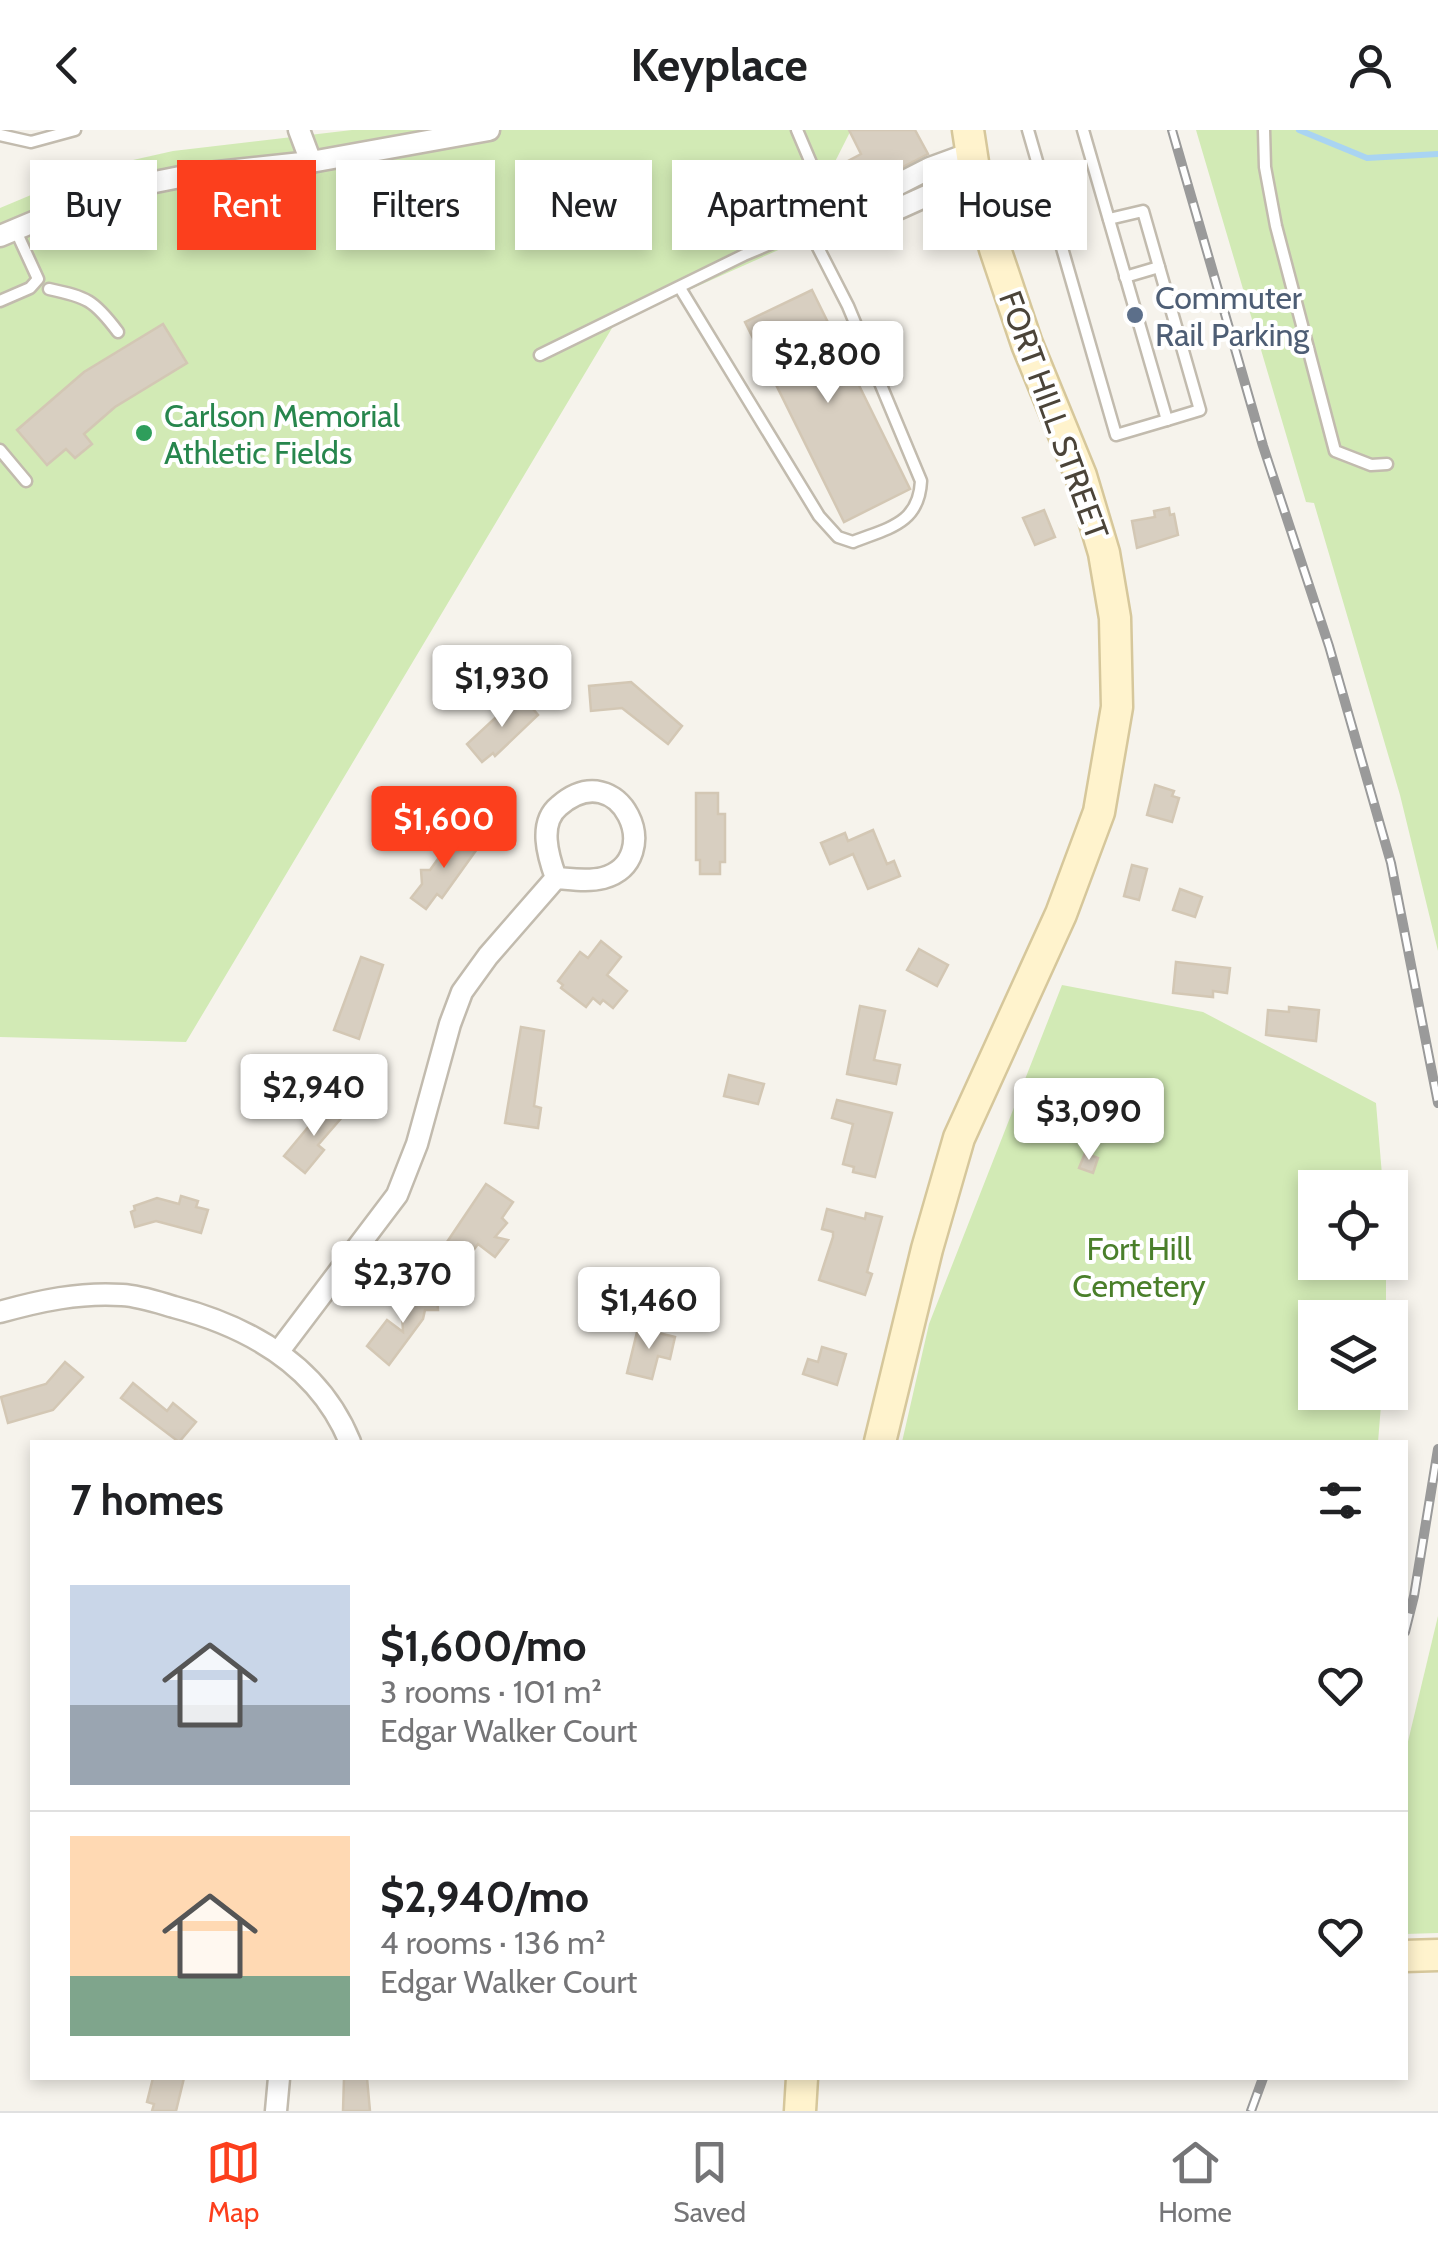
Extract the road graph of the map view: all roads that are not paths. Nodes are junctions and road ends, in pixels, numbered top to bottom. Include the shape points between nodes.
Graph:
1 (75, 130) edge
2 (298, 130) edge
3 (489, 130) edge
4 (797, 130) edge
5 (1028, 130) edge
6 (1083, 130) edge
7 (1264, 130) edge
8 (0, 135) edge
9 (972, 155) edge
10 (310, 160) edge
11 (810, 160) edge
12 (316, 161) edge
13 (177, 178) edge
14 (903, 182) edge
15 (903, 207) edge
16 (1108, 219) junction
17 (7, 232) edge
18 (756, 250) edge
19 (819, 250) edge
20 (1159, 267) junction
21 (1125, 277) junction
22 (680, 288) junction
23 (49, 289) dead end
24 (0, 301) edge
25 (118, 332) dead end
26 (540, 355) dead end
27 (1167, 420) junction
28 (0, 450) edge
29 (1387, 464) dead end
30 (26, 481) dead end
31 (556, 878) junction
32 (0, 1312) edge
33 (279, 1351) junction
34 (349, 1440) edge
35 (880, 1440) edge
36 (1408, 1956) edge
37 (1438, 1956) edge
38 (279, 2080) edge
39 (802, 2080) edge
40 (276, 2111) edge
41 (800, 2111) edge

1 - 8 lane via 32,142
2 - 10 street
3 - 12 street
4 - 11 lane
5 - 27 lane via 1116,435
6 - 16 lane
7 - 29 lane via 1276,226 1334,451
9 - 14 street
9 - 15 street via 933,193
9 - 35 main road, FORT HILL STREET via 1027,344 1082,476 1104,553 1115,618 1118,707 1100,812 958,1138
13 - 17 street via 74,204
16 - 20 lane via 1143,211
16 - 21 lane
17 - 24 lane via 38,279
18 - 22 lane
19 - 22 lane via 921,481 920,501 902,522 853,542 820,516
20 - 21 lane
20 - 27 lane via 1200,410
21 - 27 lane
22 - 26 lane
23 - 25 lane via 86,297
28 - 30 lane
31 - 31 street via 606,878 626,863 634,842 620,803 594,791 554,810 547,836
31 - 33 street via 462,992 397,1195
32 - 33 street via 51,1299 123,1295 218,1320
33 - 34 street via 317,1391
36 - 37 main road
38 - 40 street
39 - 41 main road

